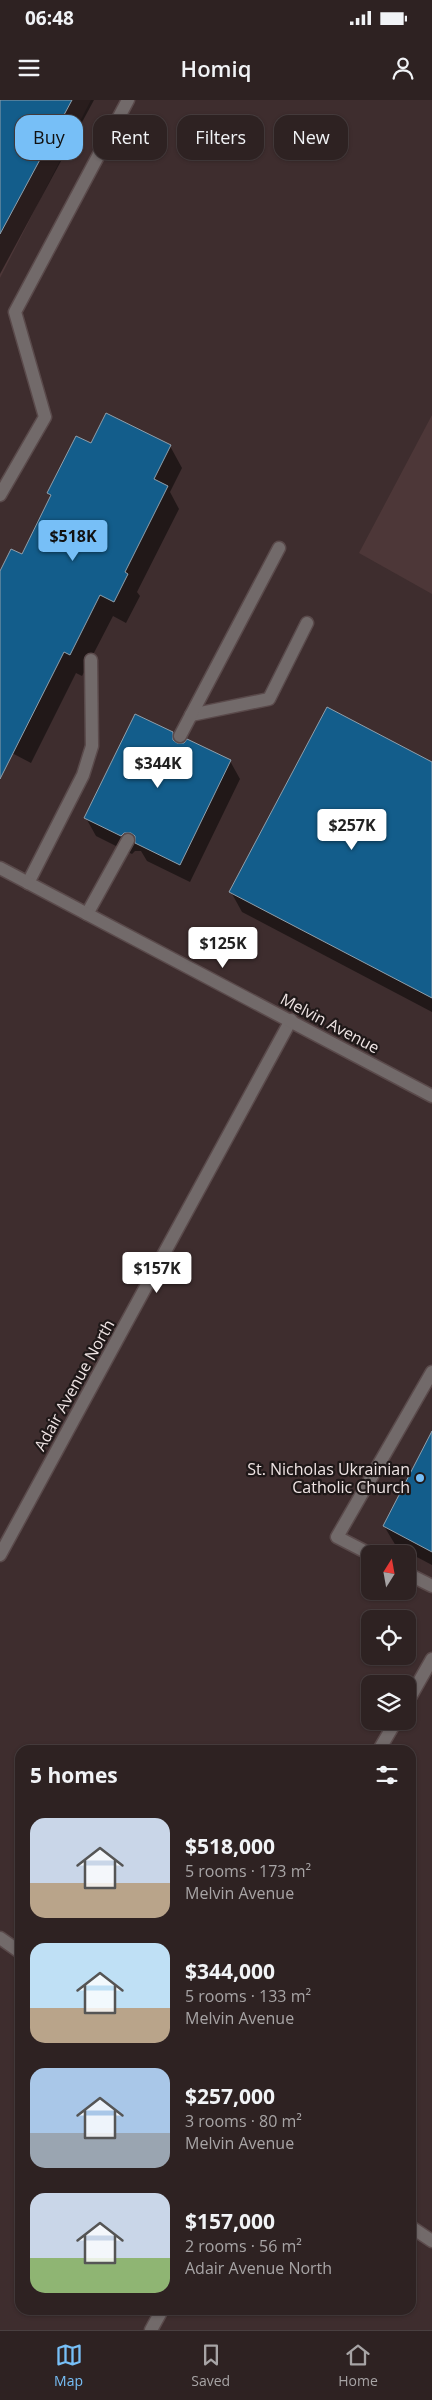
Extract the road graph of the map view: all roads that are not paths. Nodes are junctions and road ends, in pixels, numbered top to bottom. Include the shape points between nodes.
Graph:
1 (128, 100) edge
2 (0, 495) edge
3 (279, 548) dead end
4 (307, 623) dead end
5 (91, 660) dead end
6 (191, 716) junction
7 (180, 736) dead end
8 (128, 840) dead end
9 (0, 868) edge
10 (28, 883) junction
11 (87, 914) junction
12 (291, 1020) junction
13 (432, 1096) edge
14 (432, 1372) edge
15 (361, 1549) edge
16 (0, 1555) edge
17 (416, 1578) edge
18 (432, 1586) edge
19 (432, 1659) edge
20 (416, 1687) edge
21 (391, 1730) edge
22 (382, 1745) edge
23 (0, 1938) edge
24 (15, 1948) edge
25 (416, 2231) edge
26 (432, 2242) edge
27 (159, 2315) edge
28 (151, 2330) edge

1 - 2 street via 15,312 45,416
3 - 6 street
4 - 6 street via 269,699
5 - 10 street via 92,746 83,775
6 - 7 street
8 - 11 street
9 - 10 street, Melvin Avenue
10 - 11 street, Melvin Avenue
11 - 12 street, Melvin Avenue
12 - 13 street, Melvin Avenue
12 - 16 street, Adair Avenue North
14 - 15 street via 337,1537
17 - 18 street
19 - 20 street
21 - 22 street
23 - 24 street
25 - 26 street
27 - 28 street

